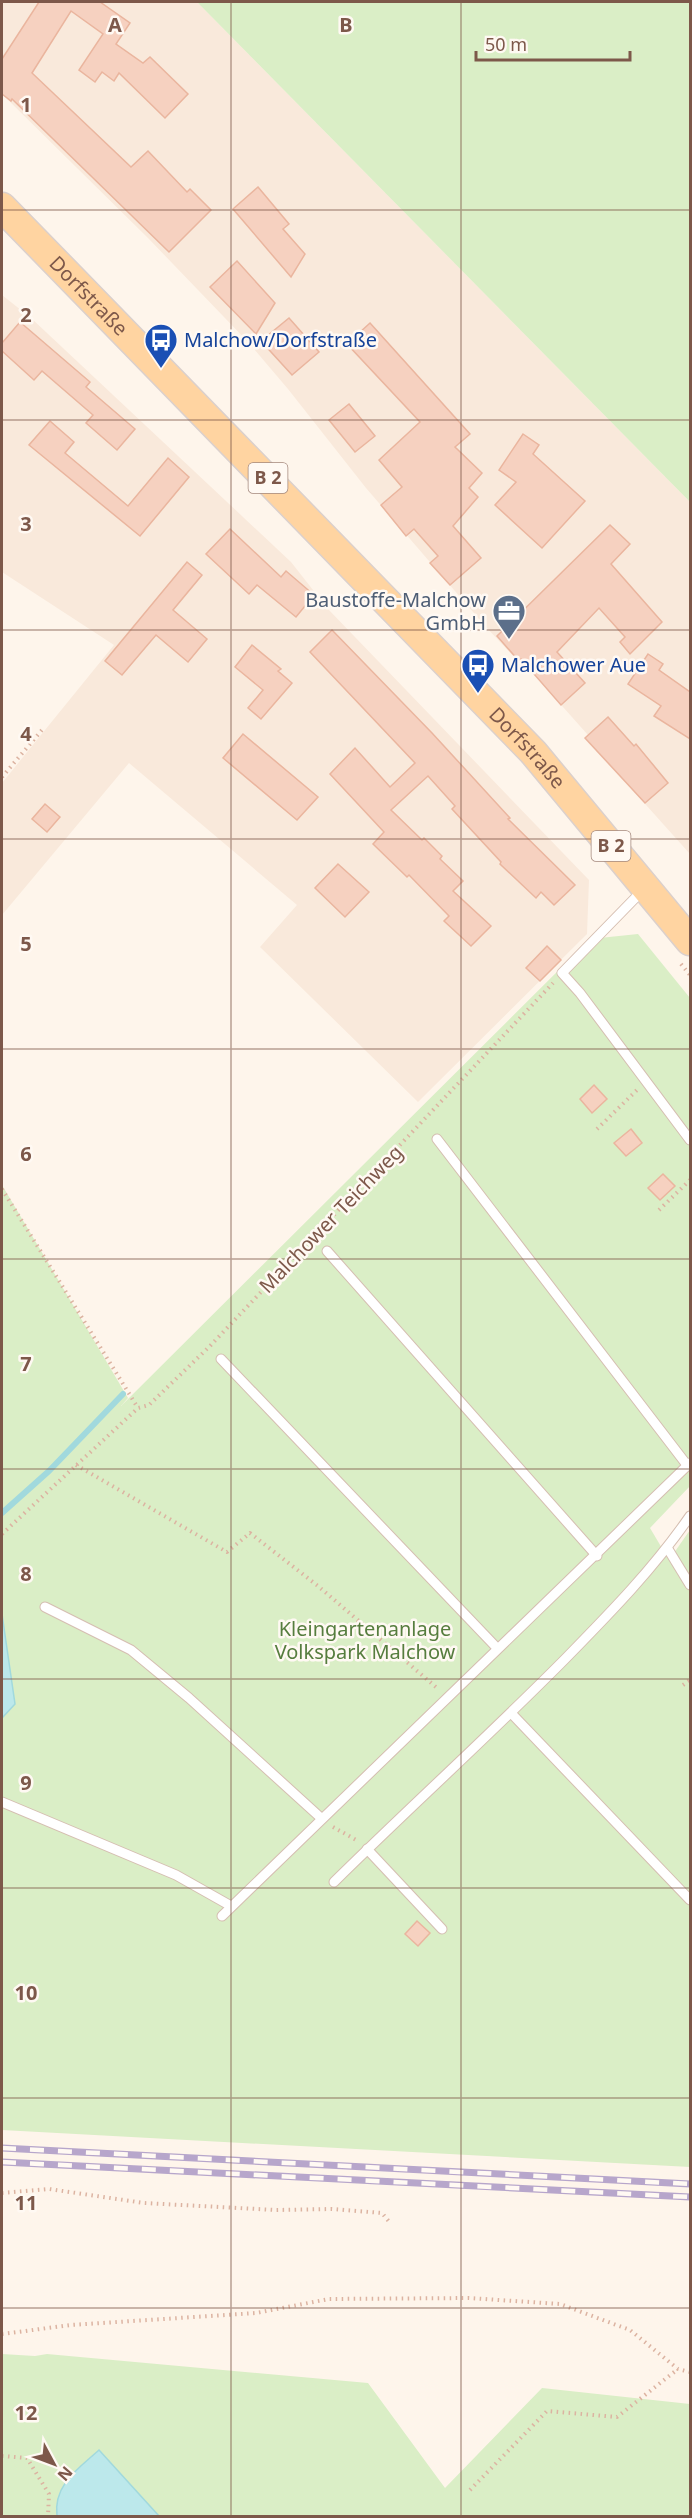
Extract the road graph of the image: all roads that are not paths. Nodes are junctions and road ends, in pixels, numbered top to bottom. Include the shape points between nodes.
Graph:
1 (2, 207) edge
2 (646, 887) junction
3 (690, 941) edge
4 (436, 1139) dead end
5 (690, 1140) edge
6 (327, 1251) dead end
7 (222, 1359) dead end
8 (689, 1464) edge
9 (690, 1516) edge
10 (668, 1549) junction
11 (597, 1556) junction
12 (690, 1585) edge
13 (45, 1606) dead end
14 (497, 1648) junction
15 (511, 1713) junction
16 (2, 1802) edge
17 (321, 1818) junction
18 (367, 1849) junction
19 (334, 1882) dead end
20 (690, 1900) edge
21 (231, 1906) junction
22 (222, 1916) dead end
23 (442, 1929) dead end

1 - 2 main road, Dorfstraße / B 2 via 532,752
2 - 3 main road, Dorfstraße / B 2
2 - 5 lane via 562,973
4 - 8 lane
6 - 11 lane
7 - 14 lane
8 - 11 lane
9 - 10 lane
10 - 12 lane
10 - 15 lane
11 - 14 lane
13 - 17 lane via 131,1650
14 - 17 lane
15 - 18 lane
15 - 20 lane
16 - 21 lane via 176,1875
17 - 21 lane
18 - 19 lane
18 - 23 lane
21 - 22 lane

